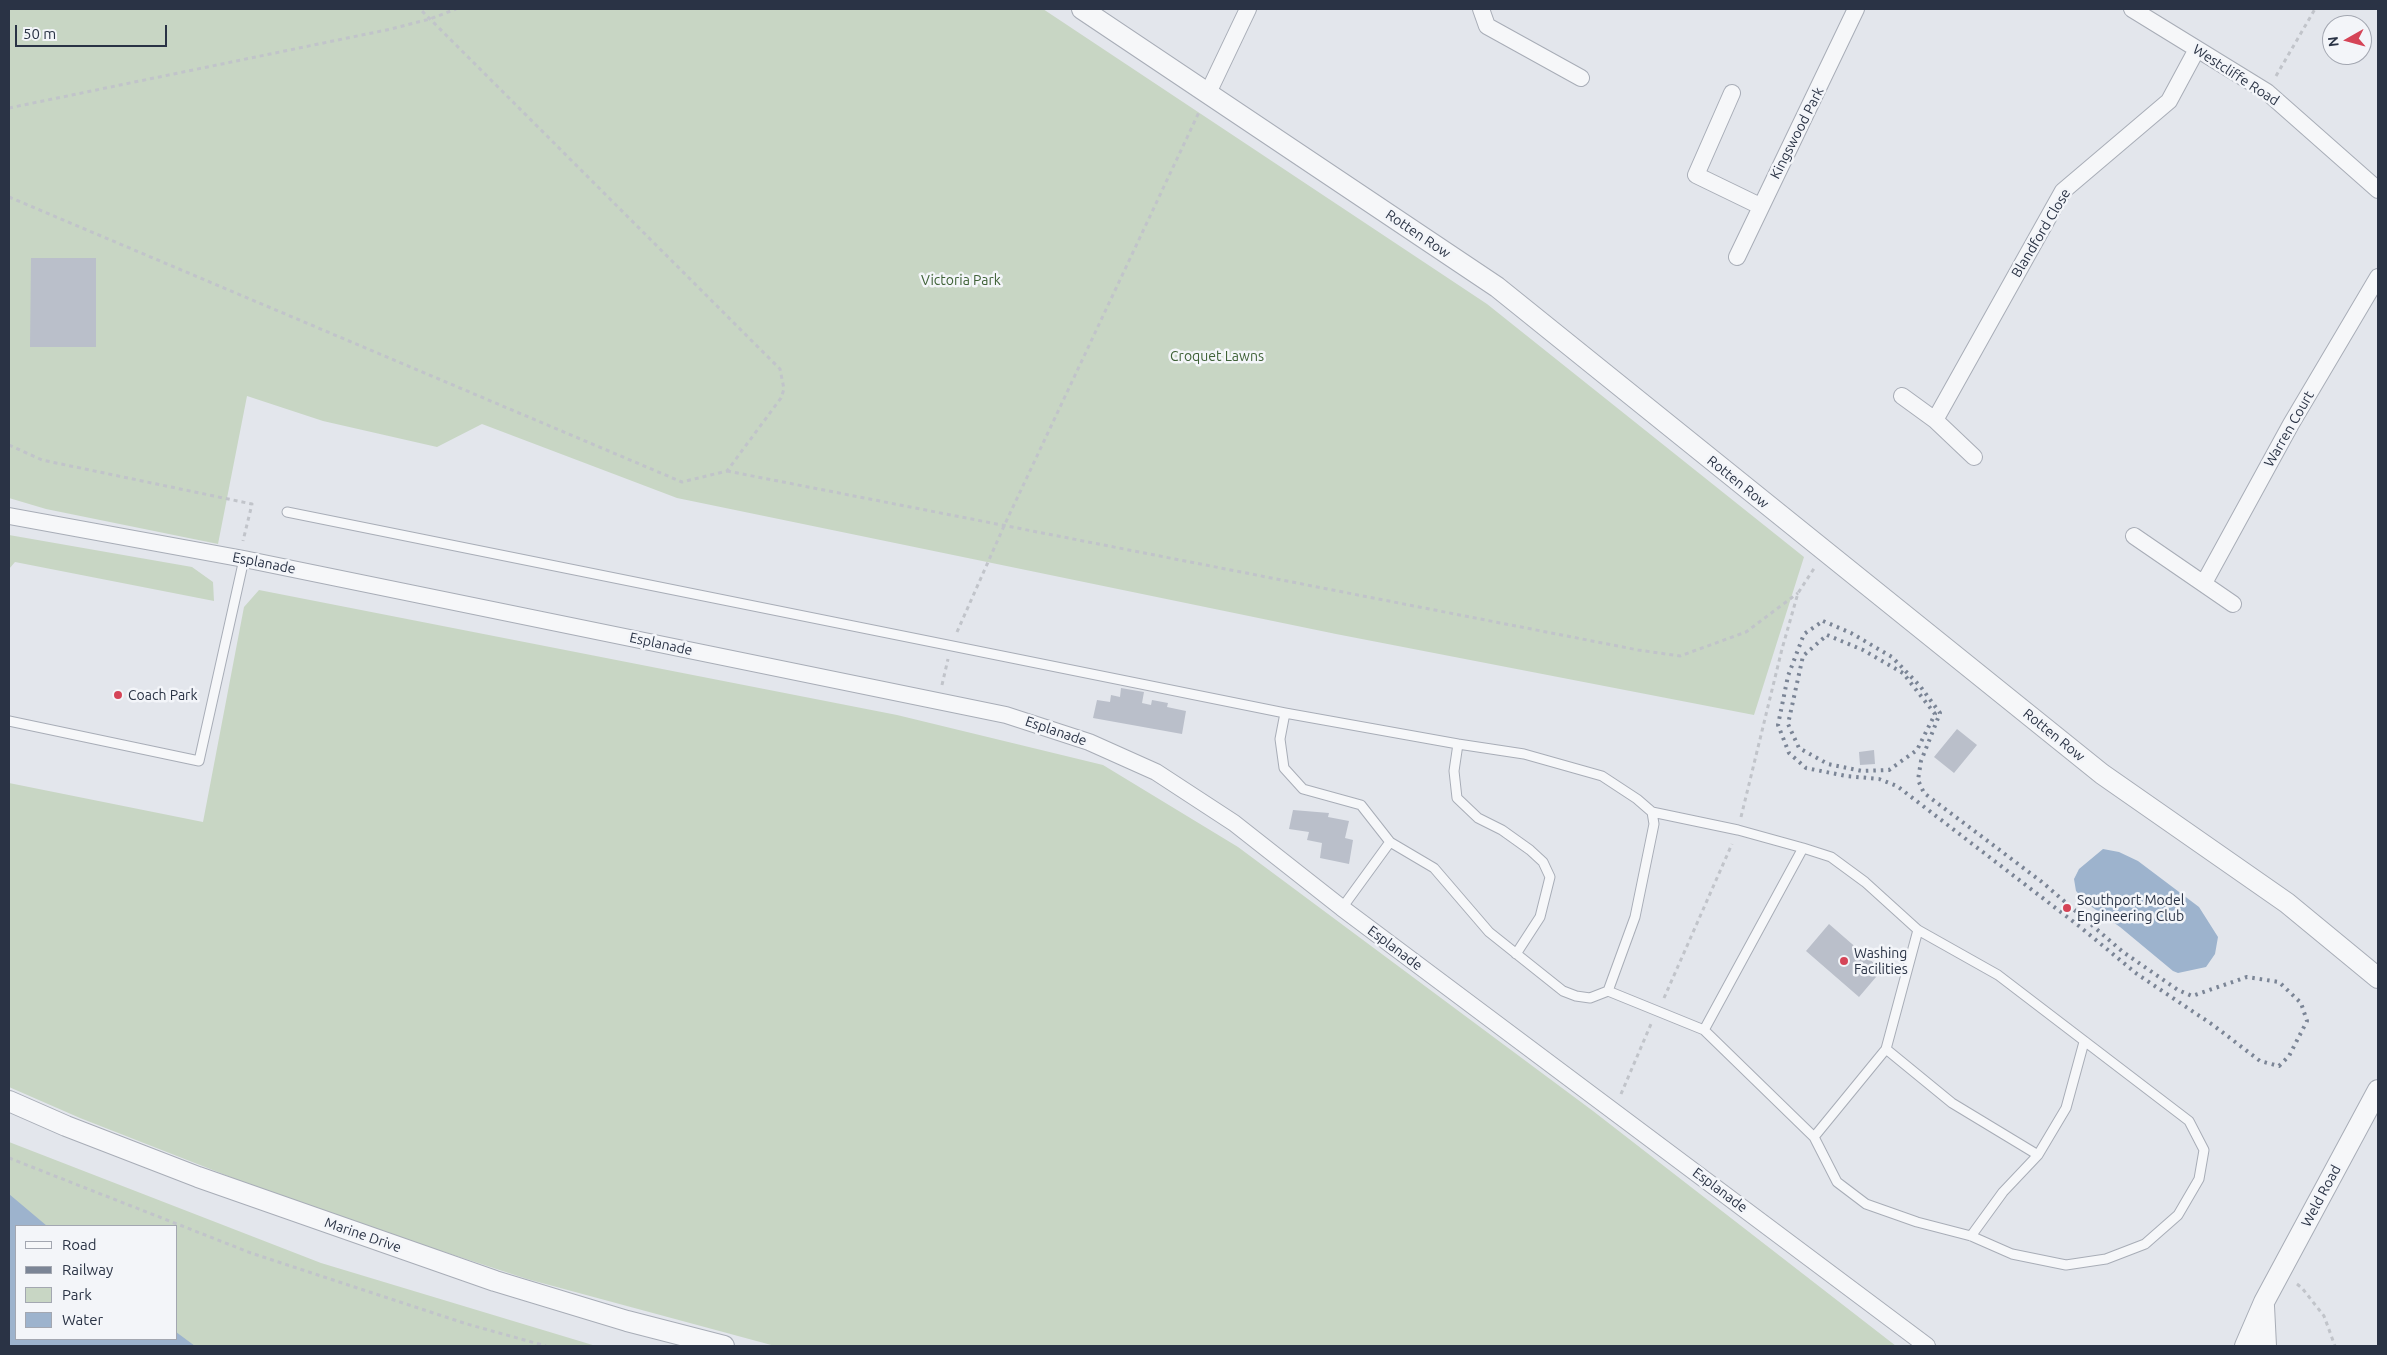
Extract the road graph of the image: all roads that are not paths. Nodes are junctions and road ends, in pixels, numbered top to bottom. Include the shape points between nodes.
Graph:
1 (1082, 9) edge
2 (1248, 9) edge
3 (1481, 9) edge
4 (1856, 9) edge
5 (2132, 9) edge
6 (2196, 49) junction
7 (1581, 78) dead end
8 (1208, 93) junction
9 (1732, 93) dead end
10 (2378, 190) edge
11 (1760, 206) junction
12 (1737, 258) dead end
13 (2378, 277) edge
14 (1902, 396) dead end
15 (1934, 420) junction
16 (1974, 457) dead end
17 (287, 512) dead end
18 (9, 516) edge
19 (2134, 536) dead end
20 (242, 559) junction
21 (2204, 583) junction
22 (2233, 604) dead end
23 (1286, 713) junction
24 (9, 721) edge
25 (1458, 744) junction
26 (1652, 812) junction
27 (1390, 842) junction
28 (1803, 848) junction
29 (1342, 908) junction
30 (1918, 930) junction
31 (1516, 954) junction
32 (2378, 978) edge
33 (1608, 991) junction
34 (1704, 1030) junction
35 (2084, 1042) junction
36 (1886, 1049) junction
37 (2378, 1090) edge
38 (9, 1101) edge
39 (1814, 1137) junction
40 (2038, 1155) junction
41 (1971, 1236) junction
42 (2264, 1302) junction
43 (724, 1346) edge
44 (1928, 1346) edge
45 (2245, 1346) edge
46 (2266, 1346) edge

1 - 8 street, Rotten Row
2 - 8 street
3 - 7 street via 1487,26
4 - 11 street, Kingswood Park via 1825,79
5 - 6 street, Westcliffe Road
6 - 10 street, Westcliffe Road via 2267,92
6 - 15 street, Blandford Close via 2169,101 2064,191
8 - 32 street, Rotten Row via 1497,287 2102,774 2287,903
9 - 11 street via 1696,176
11 - 12 street, Kingswood Park
13 - 21 street, Warren Court via 2291,424
14 - 15 street
15 - 16 street
17 - 23 lane
18 - 20 street, Esplanade
19 - 21 street
20 - 24 lane via 199,761
20 - 29 street, Esplanade via 1006,715 1045,726 1156,772 1234,823
21 - 22 street
23 - 25 lane
23 - 27 lane via 1280,739 1284,768 1303,789 1361,805
25 - 26 lane via 1524,754 1602,776
25 - 31 lane via 1454,771 1457,798 1478,818 1530,850 1543,862 1550,877 1540,917
26 - 28 lane
26 - 33 lane via 1654,824 1635,917
27 - 29 lane
27 - 31 lane via 1434,868 1488,932
28 - 30 lane via 1831,857 1865,882
28 - 34 lane
29 - 44 street, Esplanade
30 - 35 lane via 1998,974
30 - 36 lane
31 - 33 lane via 1563,991 1590,998
33 - 34 lane
34 - 39 lane
35 - 40 lane via 2066,1108
35 - 41 lane via 2189,1122 2204,1150 2200,1179 2178,1215 2145,1244 2106,1259 2066,1265 2012,1254
36 - 39 lane
36 - 40 lane via 1952,1104
37 - 42 street, Weld Road
38 - 43 street, Marine Drive via 198,1177 495,1281
39 - 41 lane via 1837,1182 1866,1204
40 - 41 lane via 2002,1192
42 - 45 street, Weld Road
42 - 46 street, Weld Road

